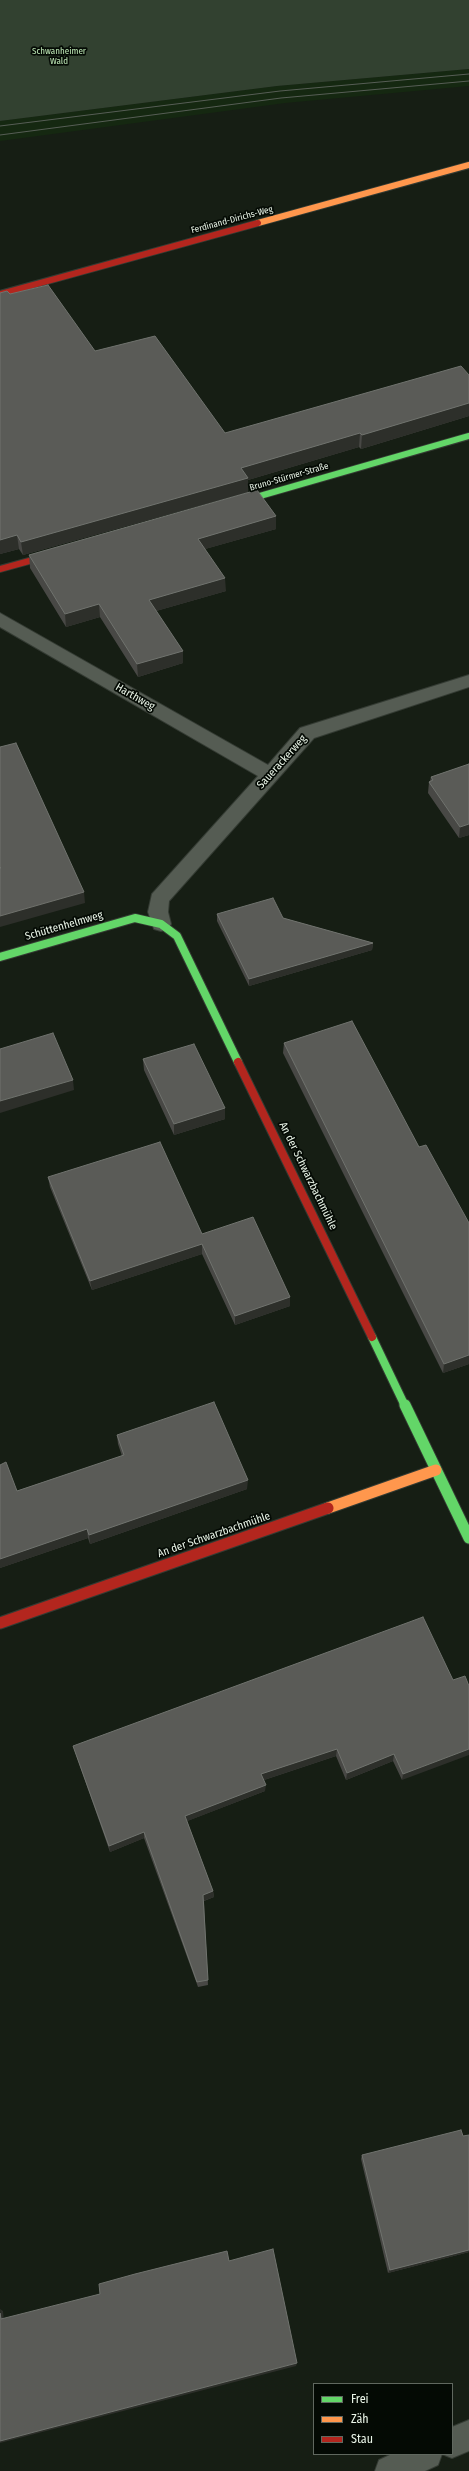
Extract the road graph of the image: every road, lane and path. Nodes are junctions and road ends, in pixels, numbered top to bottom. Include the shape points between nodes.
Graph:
1 (469, 165) edge
2 (0, 294) edge
3 (469, 436) edge
4 (223, 506) edge
5 (69, 550) edge
6 (0, 570) edge
7 (0, 620) edge
8 (469, 682) edge
9 (270, 775) junction
10 (136, 918) joint
11 (161, 924) junction
12 (0, 957) edge
13 (436, 1470) junction
14 (469, 1538) edge
15 (0, 1624) edge
16 (469, 2435) edge
17 (453, 2443) edge
18 (425, 2455) edge
19 (390, 2471) edge

1 - 2 street, Ferdinand-Dirichs-Weg
3 - 4 street, Bruno-Stürmer-Straße
5 - 6 street
7 - 9 street, Harthweg
8 - 9 street, Sauerackerweg via 307,733
9 - 11 street, Sauerackerweg via 159,899 158,912
10 - 11 street, An der Schwarzbachmühle
10 - 12 street, Schüttenhelmweg
11 - 13 street, An der Schwarzbachmühle via 177,936 188,953
13 - 14 street, An der Schwarzbachmühle
13 - 15 street, An der Schwarzbachmühle
16 - 17 street
18 - 19 street

